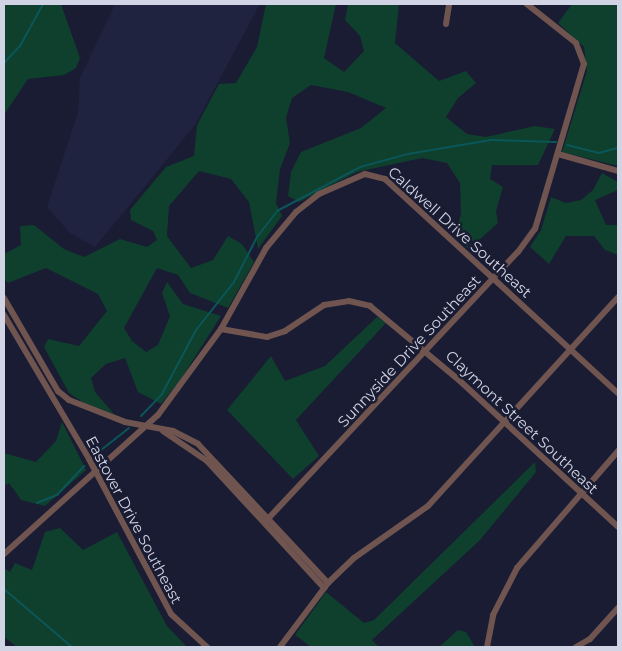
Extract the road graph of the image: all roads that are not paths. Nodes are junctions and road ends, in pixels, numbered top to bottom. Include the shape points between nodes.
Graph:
1 (449, 4) edge
2 (527, 4) edge
3 (446, 24) dead end
4 (558, 154) junction
5 (618, 171) edge
6 (493, 278) junction
7 (618, 297) edge
8 (4, 298) edge
9 (4, 314) edge
10 (221, 329) junction
11 (571, 349) junction
12 (426, 350) junction
13 (618, 393) edge
14 (504, 422) junction
15 (146, 427) junction
16 (618, 451) edge
17 (95, 471) junction
18 (580, 492) junction
19 (267, 520) junction
20 (618, 527) edge
21 (4, 554) edge
22 (326, 586) junction
23 (618, 608) edge
24 (207, 647) edge
25 (280, 647) edge
26 (487, 647) edge
27 (576, 647) edge

1 - 3 street
2 - 4 street, Sunnyside Drive Southeast via 570,37 582,55 583,75
4 - 5 street
4 - 6 street, Sunnyside Drive Southeast via 534,228
6 - 10 street, Caldwell Drive Southeast via 385,179 365,174 319,194 285,224 266,248
6 - 11 street, Caldwell Drive Southeast
6 - 12 street, Sunnyside Drive Southeast
7 - 11 street
8 - 15 street via 58,391 69,400
9 - 17 street, Eastover Drive Southeast
10 - 12 street, Claymont Street Southeast via 267,337 285,332 324,305 349,301 383,313
10 - 15 street, Caldwell Drive Southeast via 172,398
11 - 13 street, Caldwell Drive Southeast
11 - 14 street
12 - 14 street, Claymont Street Southeast
12 - 19 street, Sunnyside Drive Southeast
14 - 18 street, Claymont Street Southeast
14 - 22 street via 428,506 354,558
15 - 17 street, Caldwell Drive Southeast
15 - 19 street via 162,431 199,454
16 - 18 street
17 - 21 street, Caldwell Drive Southeast
17 - 24 street, Eastover Drive Southeast via 171,614
18 - 20 street, Claymont Street Southeast
18 - 26 street via 517,568 493,615
19 - 22 street
22 - 25 street
23 - 27 street via 590,640

